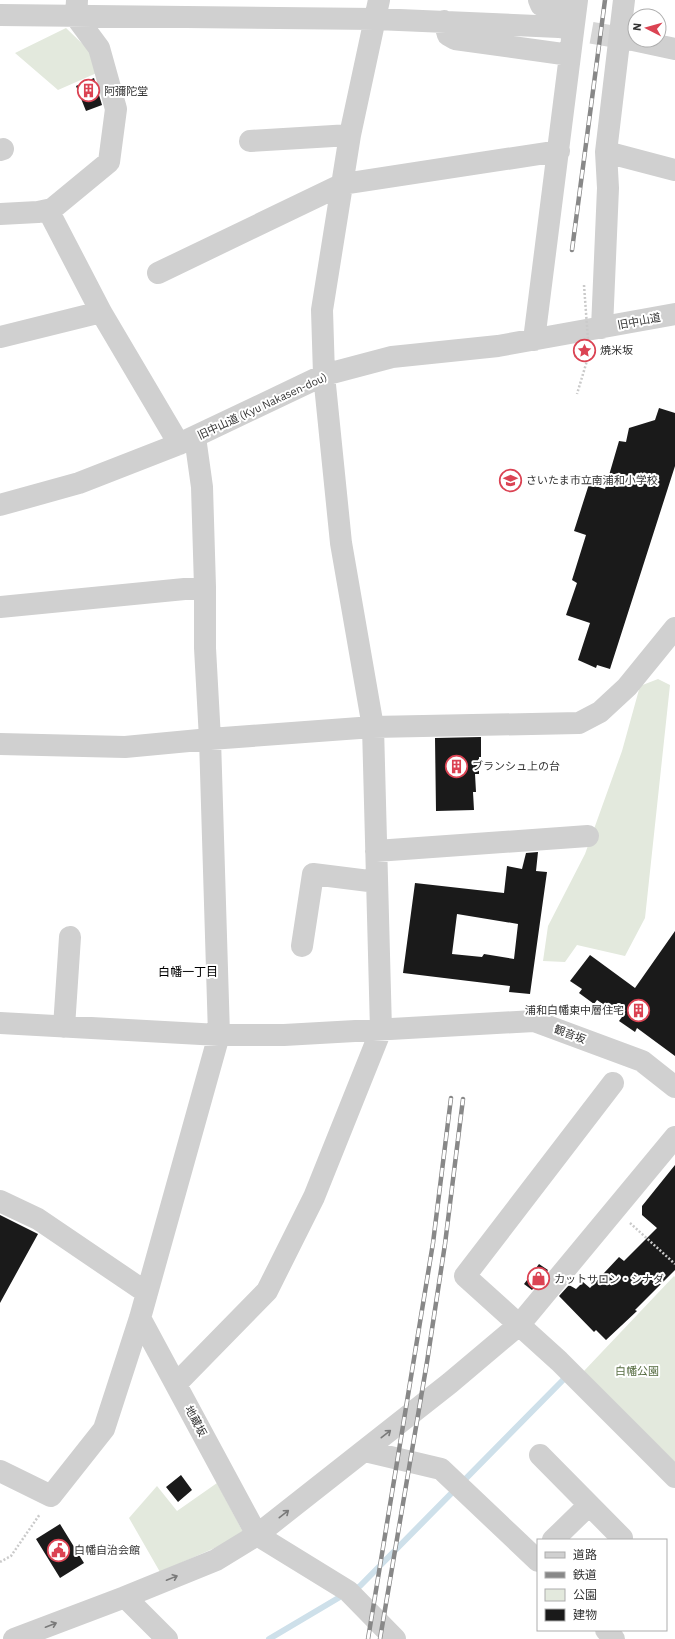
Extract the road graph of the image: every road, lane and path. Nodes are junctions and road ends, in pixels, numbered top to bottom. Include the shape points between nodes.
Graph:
1 (539, 0) edge
2 (624, 0) edge
3 (577, 4) edge
4 (76, 9) edge
5 (281, 9) edge
6 (378, 9) edge
7 (0, 15) edge
8 (444, 21) junction
9 (559, 28) tunnel mouth
10 (570, 54) junction
11 (350, 135) junction
12 (250, 141) dead end
13 (558, 151) junction
14 (606, 152) junction
15 (674, 166) edge
16 (343, 184) junction
17 (48, 210) junction
18 (0, 214) edge
19 (158, 273) dead end
20 (584, 285) dead end
21 (102, 312) junction
22 (675, 314) edge
23 (602, 328) junction
24 (0, 338) edge
25 (534, 340) junction
26 (589, 354) junction
27 (574, 356) dead end
28 (324, 375) junction
29 (577, 394) dead end
30 (187, 441) junction
31 (0, 505) edge
32 (205, 587) junction
33 (0, 607) edge
34 (675, 628) edge
35 (373, 727) junction
36 (210, 739) junction
37 (0, 744) edge
38 (588, 836) dead end
39 (376, 851) junction
40 (377, 882) junction
41 (70, 937) dead end
42 (302, 946) dead end
43 (0, 1023) edge
44 (64, 1027) junction
45 (381, 1030) junction
46 (219, 1035) junction
47 (613, 1083) dead end
48 (675, 1087) edge
49 (675, 1137) edge
50 (0, 1201) edge
51 (625, 1219) dead end
52 (675, 1264) edge
53 (147, 1293) junction
54 (140, 1318) junction
55 (520, 1324) junction
56 (176, 1384) junction
57 (365, 1451) junction
58 (540, 1455) dead end
59 (0, 1471) edge
60 (675, 1477) edge
61 (51, 1496) junction
62 (589, 1505) junction
63 (255, 1530) junction
64 (622, 1538) dead end
65 (554, 1539) edge
66 (537, 1558) edge
67 (0, 1562) edge
68 (125, 1597) junction
69 (607, 1631) edge
70 (14, 1639) edge
71 (167, 1639) edge
72 (395, 1639) edge
73 (614, 1639) edge

1 - 3 street via 541,5
2 - 14 street
3 - 10 street
4 - 5 street
4 - 7 street
4 - 17 street via 99,48 116,110 109,162
5 - 6 street
6 - 8 street
6 - 11 street
8 - 9 street
8 - 10 street via 448,35 455,39
10 - 13 street
11 - 12 street
11 - 16 street
13 - 16 street
13 - 25 street
14 - 15 street
14 - 23 street via 608,188
16 - 19 street
16 - 28 street via 322,310
17 - 18 street
17 - 21 street
20 - 26 path, bridge
21 - 24 street
21 - 30 street
22 - 23 street, 旧中山道
23 - 25 street, 旧中山道 (Kyu Nakasen-dou)
25 - 28 street, 旧中山道 (Kyu Nakasen-dou) via 392,357
26 - 27 path
26 - 29 path
28 - 30 street, 旧中山道 (Kyu Nakasen-dou)
28 - 35 street via 341,543
30 - 31 street, 旧中山道 (Kyu Nakasen-dou) via 79,483
30 - 32 street via 202,487
32 - 33 street
32 - 36 street via 205,648
34 - 35 street via 627,687 600,712 579,723
35 - 36 street
35 - 39 street
36 - 37 street via 125,747
36 - 46 street
38 - 39 street
39 - 40 street
40 - 42 street via 313,874
40 - 45 street
41 - 44 street
43 - 44 street, 観音坂
44 - 46 street, 観音坂
45 - 46 street, 観音坂 via 284,1035
45 - 48 street, 観音坂 via 534,1021 642,1061
45 - 56 street via 314,1197 267,1291
46 - 53 street
47 - 55 street via 465,1276
49 - 55 street
50 - 53 street via 38,1219
51 - 52 path
53 - 54 street
54 - 56 street, 地蔵坂
54 - 61 street via 104,1429
57 -> 55 street
55 - 60 street
56 - 63 street, 地蔵坂
63 -> 57 street
57 - 66 street via 441,1469
58 - 62 street
59 - 61 street
61 - 67 path via 11,1556
62 - 64 street
62 - 65 street
68 -> 63 street via 216,1560
63 - 72 street via 348,1591
70 -> 68 street
68 - 71 street
69 - 73 street

